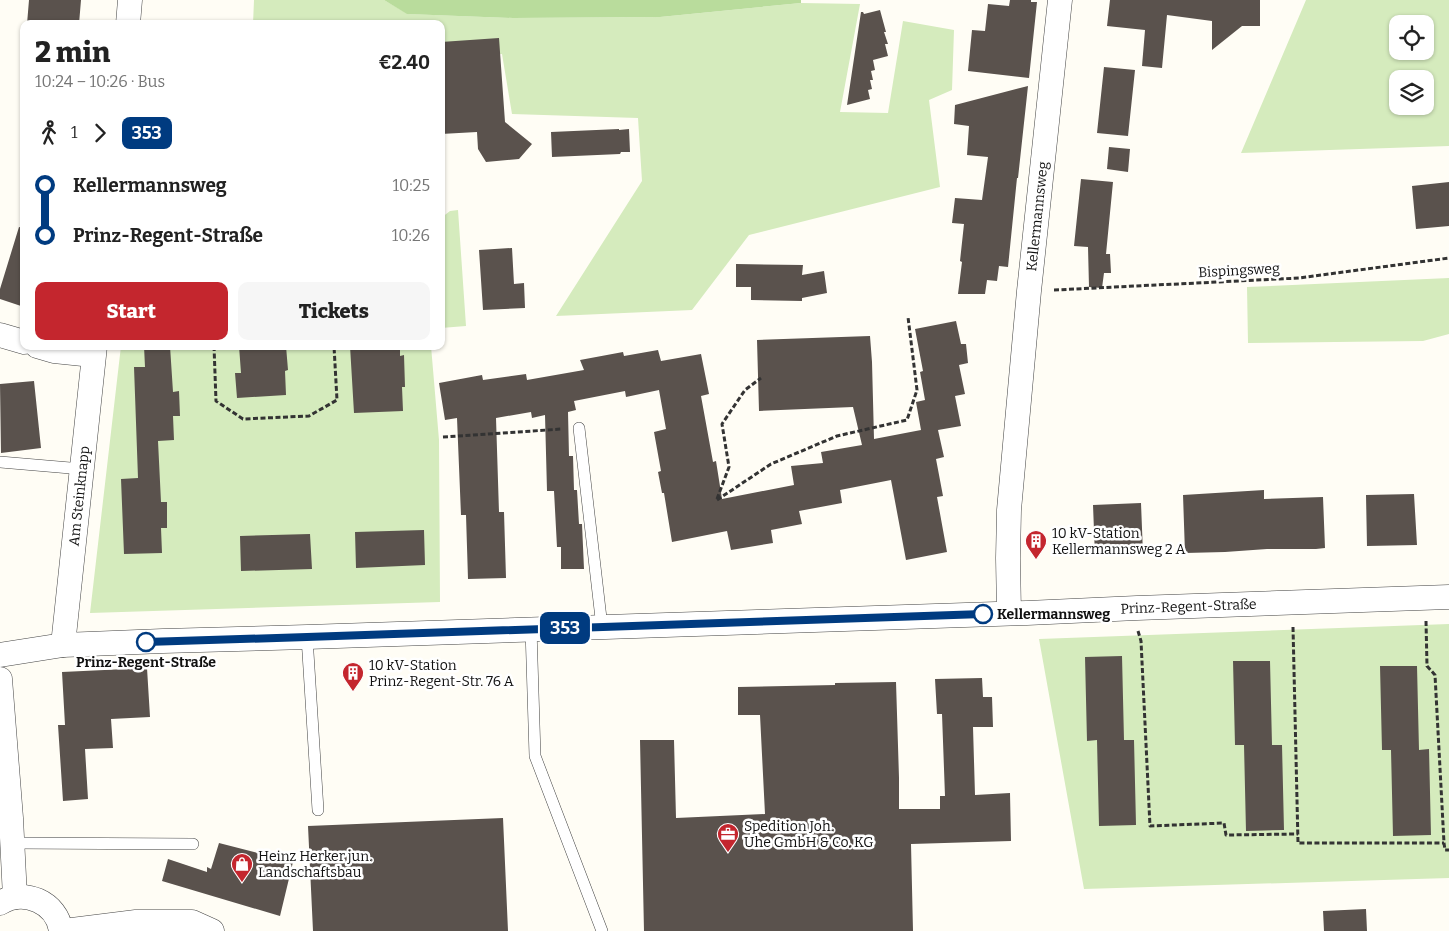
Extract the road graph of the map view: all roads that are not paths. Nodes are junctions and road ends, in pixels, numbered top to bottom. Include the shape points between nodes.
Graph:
1 (130, 0) edge
2 (1060, 0) edge
3 (128, 20) edge
4 (0, 336) edge
5 (20, 341) edge
6 (51, 350) edge
7 (94, 351) edge
8 (579, 428) road end
9 (0, 462) edge
10 (82, 469) junction
11 (1438, 597) edge
12 (1009, 613) junction
13 (602, 627) junction
14 (531, 629) junction
15 (307, 637) junction
16 (63, 646) junction
17 (0, 655) edge
18 (0, 679) edge
19 (318, 810) dead end
20 (12, 842) junction
21 (192, 844) dead end
22 (7, 900) edge
23 (63, 931) edge
24 (212, 931) edge
25 (602, 931) edge

1 - 3 street
2 - 12 street, Kellermannsweg via 1009,510
4 - 5 street
6 - 7 street
7 - 10 street, Am Steinknapp
8 - 13 lane
9 - 10 lane
10 - 16 street, Am Steinknapp
11 - 12 street, Prinz-Regent-Straße
12 - 13 street, Prinz-Regent-Straße
13 - 14 street, Prinz-Regent-Straße
14 - 15 street, Prinz-Regent-Straße
14 - 25 lane via 535,756
15 - 16 street, Prinz-Regent-Straße
15 - 19 lane
16 - 17 street, Prinz-Regent-Straße
18 - 20 street
20 - 21 lane
20 - 22 street
22 - 23 street via 24,896 37,899 50,907
23 - 24 street via 136,922 192,922

